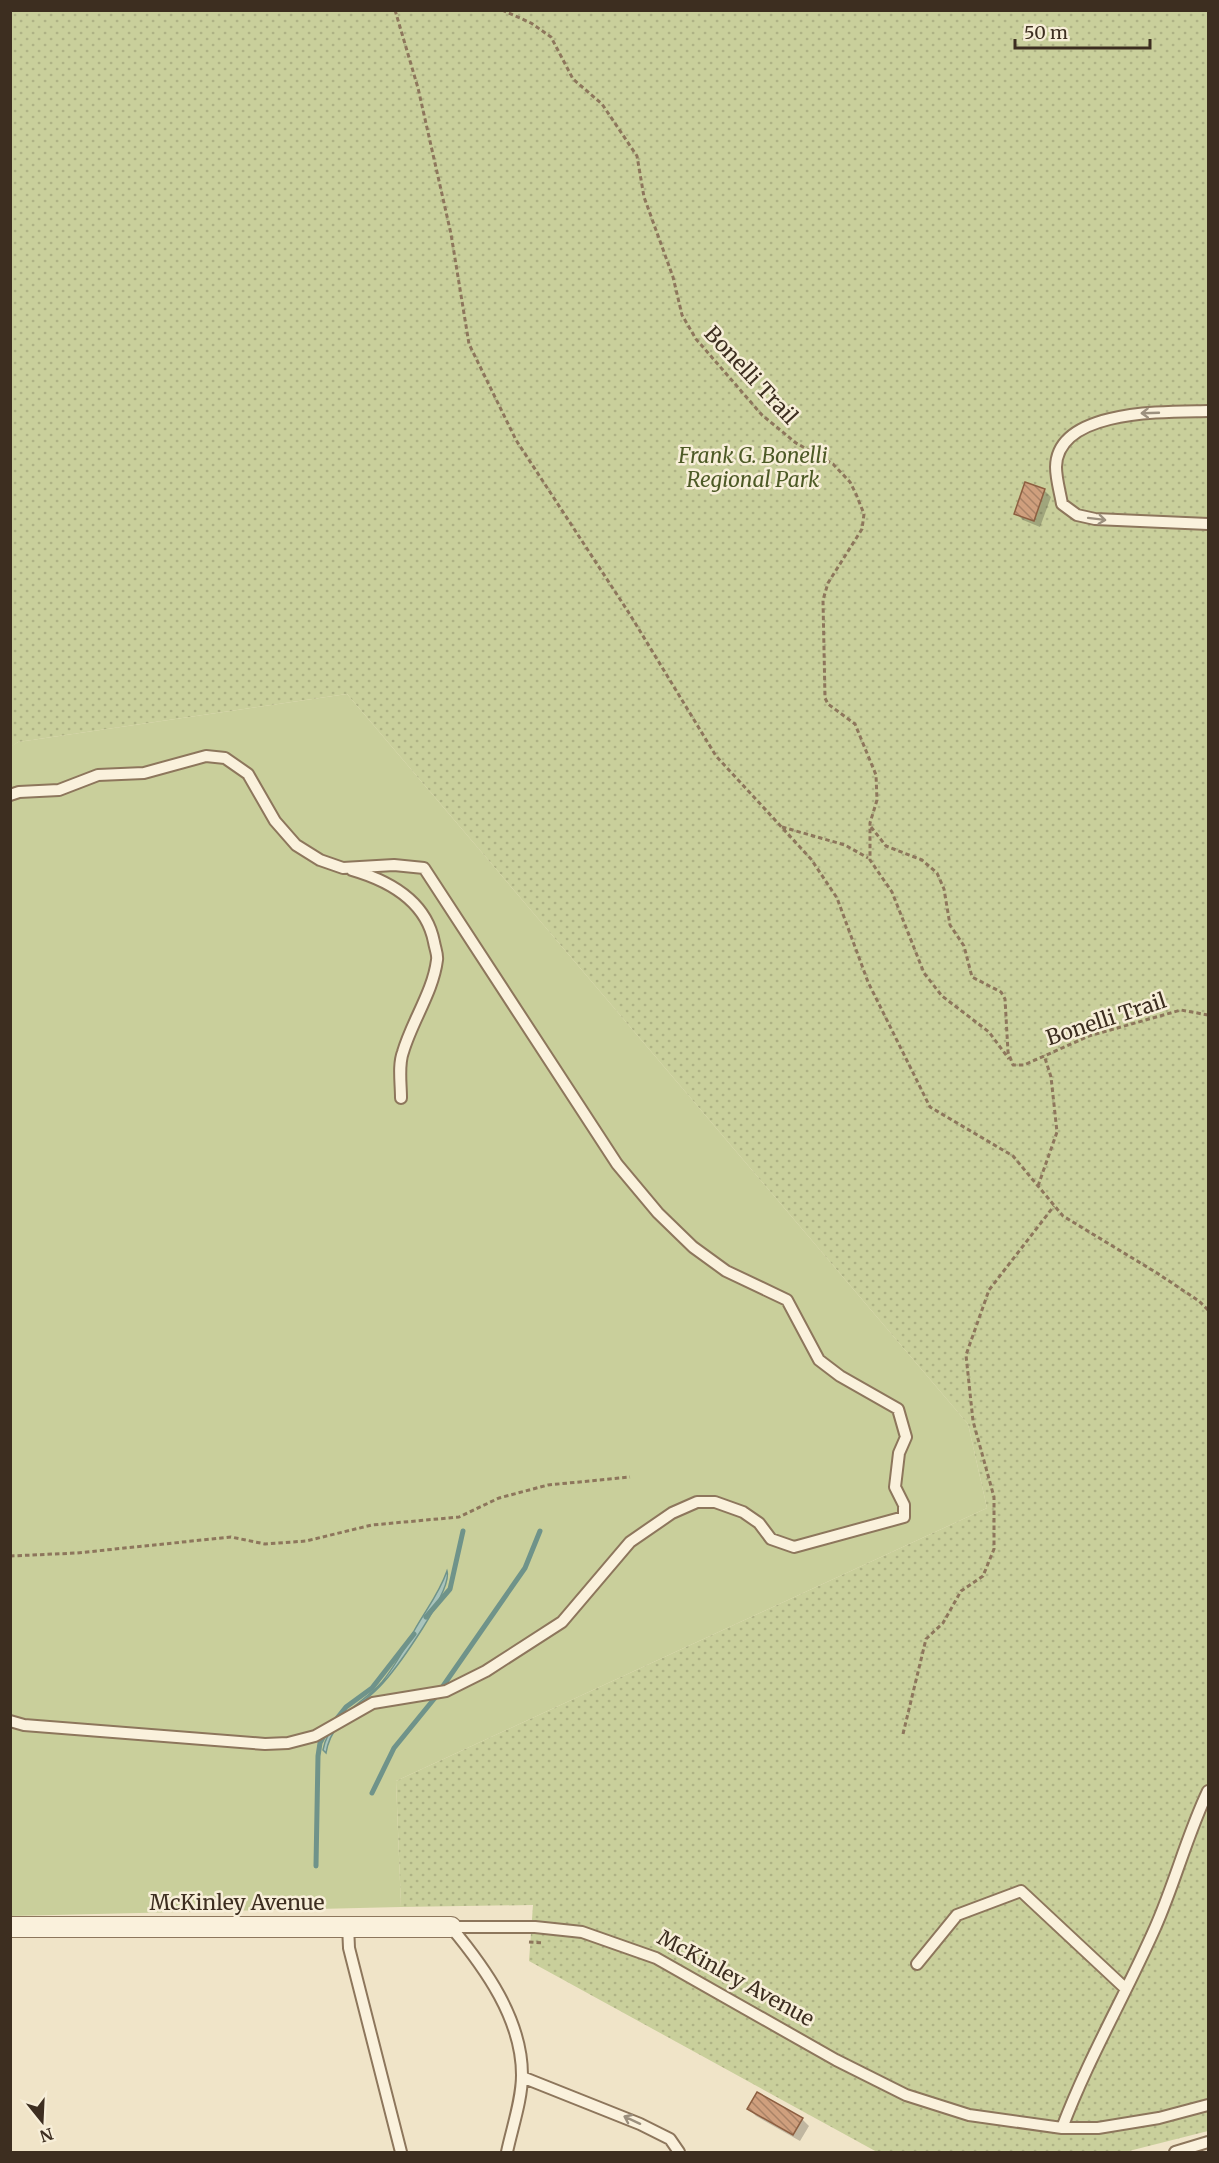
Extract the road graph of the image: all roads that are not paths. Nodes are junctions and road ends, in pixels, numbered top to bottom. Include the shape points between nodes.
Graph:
1 (1209, 411) edge
2 (1209, 524) edge
3 (10, 795) edge
4 (343, 868) junction
5 (401, 1098) dead end
6 (10, 1721) edge
7 (1209, 1791) edge
8 (348, 1925) junction
9 (451, 1927) junction
10 (10, 1928) edge
11 (917, 1964) dead end
12 (1126, 1989) junction
13 (522, 2077) junction
14 (1209, 2105) edge
15 (1062, 2128) junction
16 (1209, 2142) edge
17 (401, 2152) edge
18 (507, 2152) edge
19 (679, 2152) edge
20 (1175, 2152) edge

1 -> 2 lane via 1131,414 1102,420 1065,443 1056,465 1062,504 1077,515
3 - 4 lane via 59,790 98,775 144,773 206,756 225,759 248,774 275,821 296,845
4 - 5 lane via 367,874 409,897 424,914 433,937 438,959 402,1054
4 - 6 lane via 424,868 617,1164 658,1213 693,1247 726,1271 787,1300 819,1360 898,1409 906,1437 895,1487 904,1505 904,1517 794,1547 771,1539 759,1523 743,1512 715,1502 697,1502 672,1513 630,1542 562,1622 486,1671 446,1691 373,1703 315,1736 288,1743 70,1729
7 - 12 lane via 1155,1929
8 - 9 street, McKinley Avenue
8 - 10 street, McKinley Avenue
8 - 17 lane via 349,1948
9 - 13 lane via 476,1957 505,2008 520,2050
9 - 15 lane, McKinley Avenue via 535,1927 582,1932 656,1958 906,2095 969,2115
11 - 12 lane via 957,1915 1021,1891
12 - 15 lane via 1076,2089
13 - 18 lane
19 -> 13 lane via 670,2139 640,2124
14 - 15 lane, McKinley Avenue via 1108,2127
16 - 20 lane

